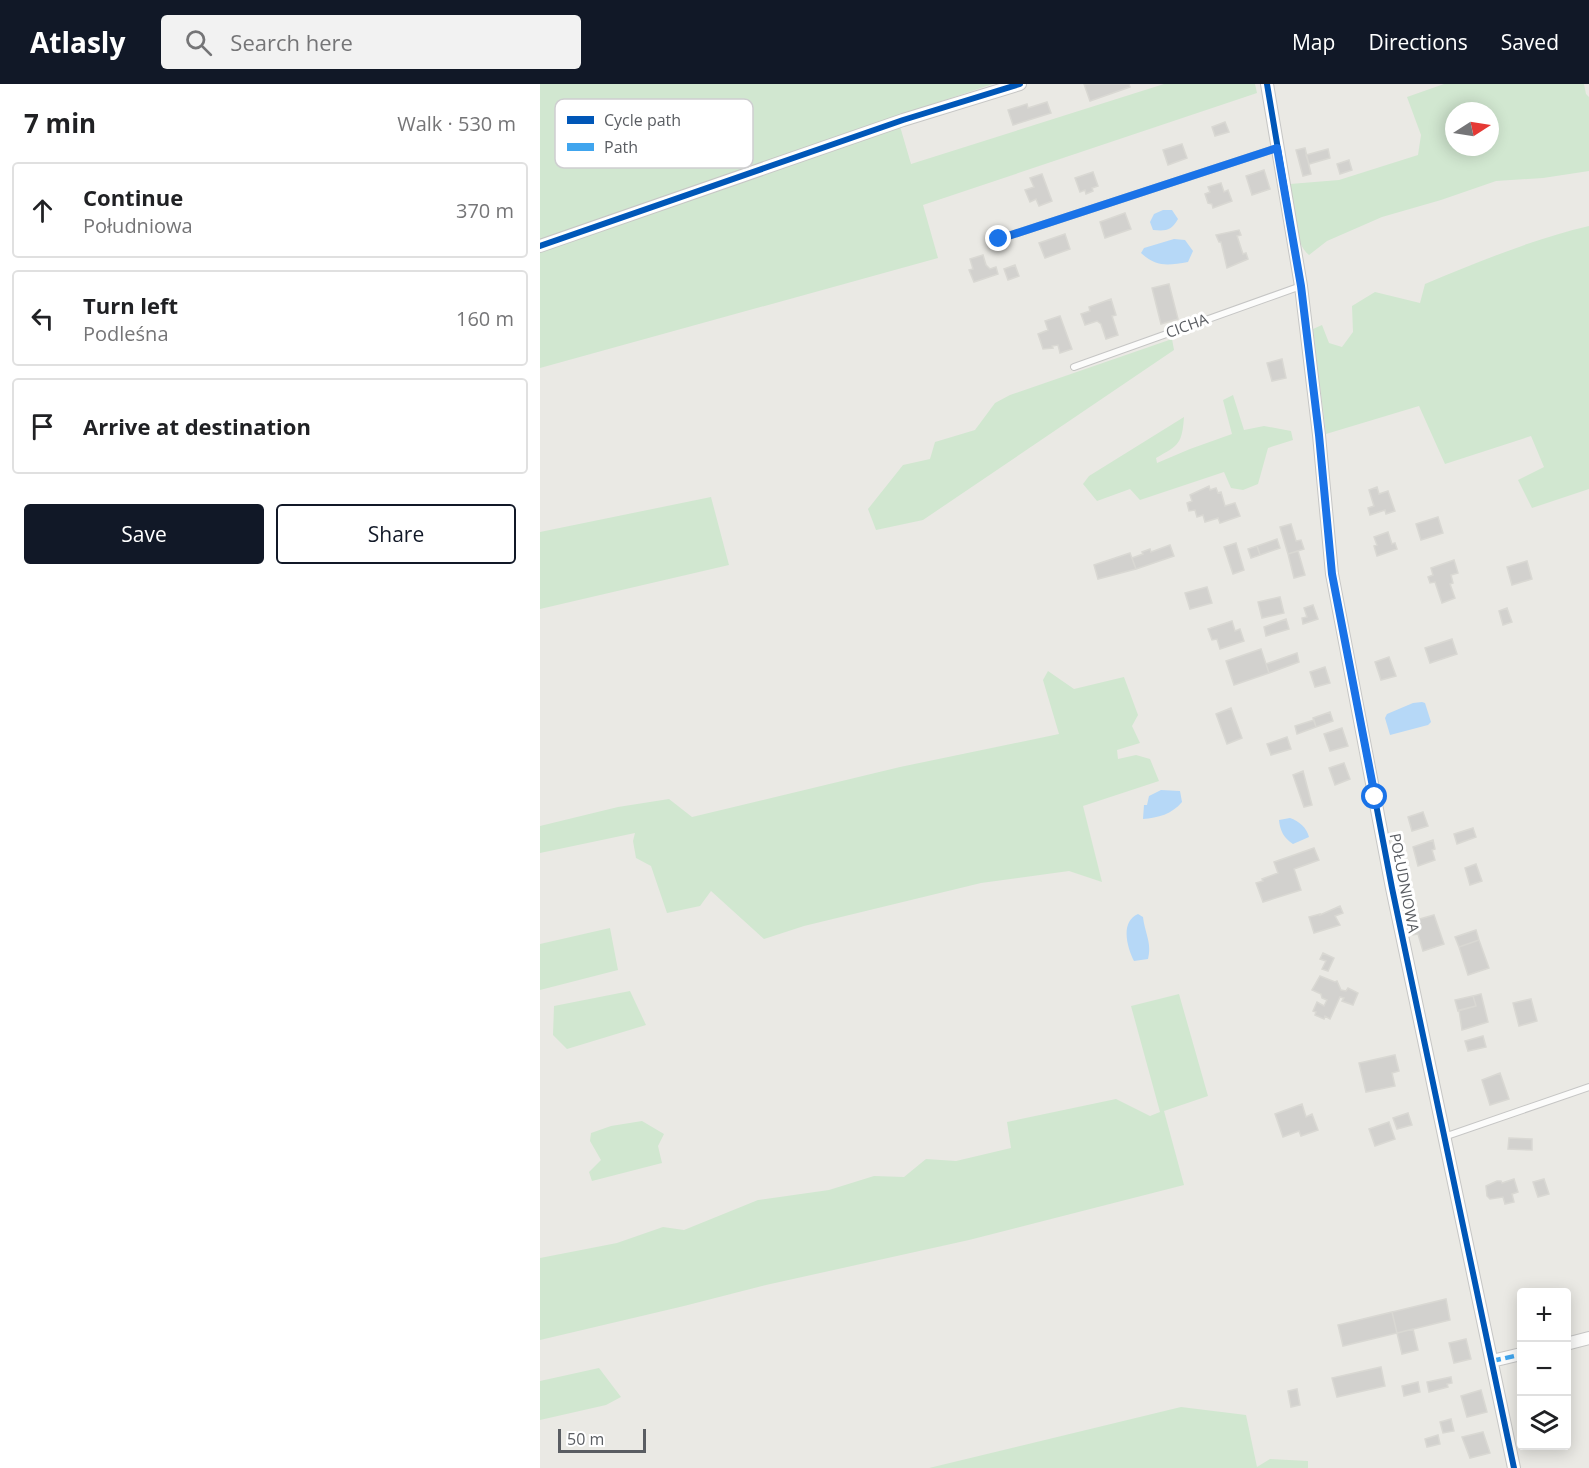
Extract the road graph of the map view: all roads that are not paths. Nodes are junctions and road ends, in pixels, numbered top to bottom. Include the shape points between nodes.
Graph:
1 (1020, 84) edge
2 (1267, 84) edge
3 (1277, 148) junction
4 (999, 239) dead end
5 (540, 246) edge
6 (1301, 286) junction
7 (1074, 367) dead end
8 (1589, 1087) edge
9 (1444, 1138) junction
10 (1589, 1338) edge
11 (1571, 1343) edge
12 (1517, 1355) edge
13 (1492, 1361) junction
14 (1514, 1468) edge

1 - 5 street via 903,120
2 - 3 street, POŁUDNIOWA
3 - 4 lane
3 - 6 street, POŁUDNIOWA
6 - 7 lane, CICHA
6 - 9 street, POŁUDNIOWA via 1332,574
8 - 9 lane
9 - 13 street, POŁUDNIOWA
10 - 11 street
12 - 13 street
13 - 14 street, POŁUDNIOWA

